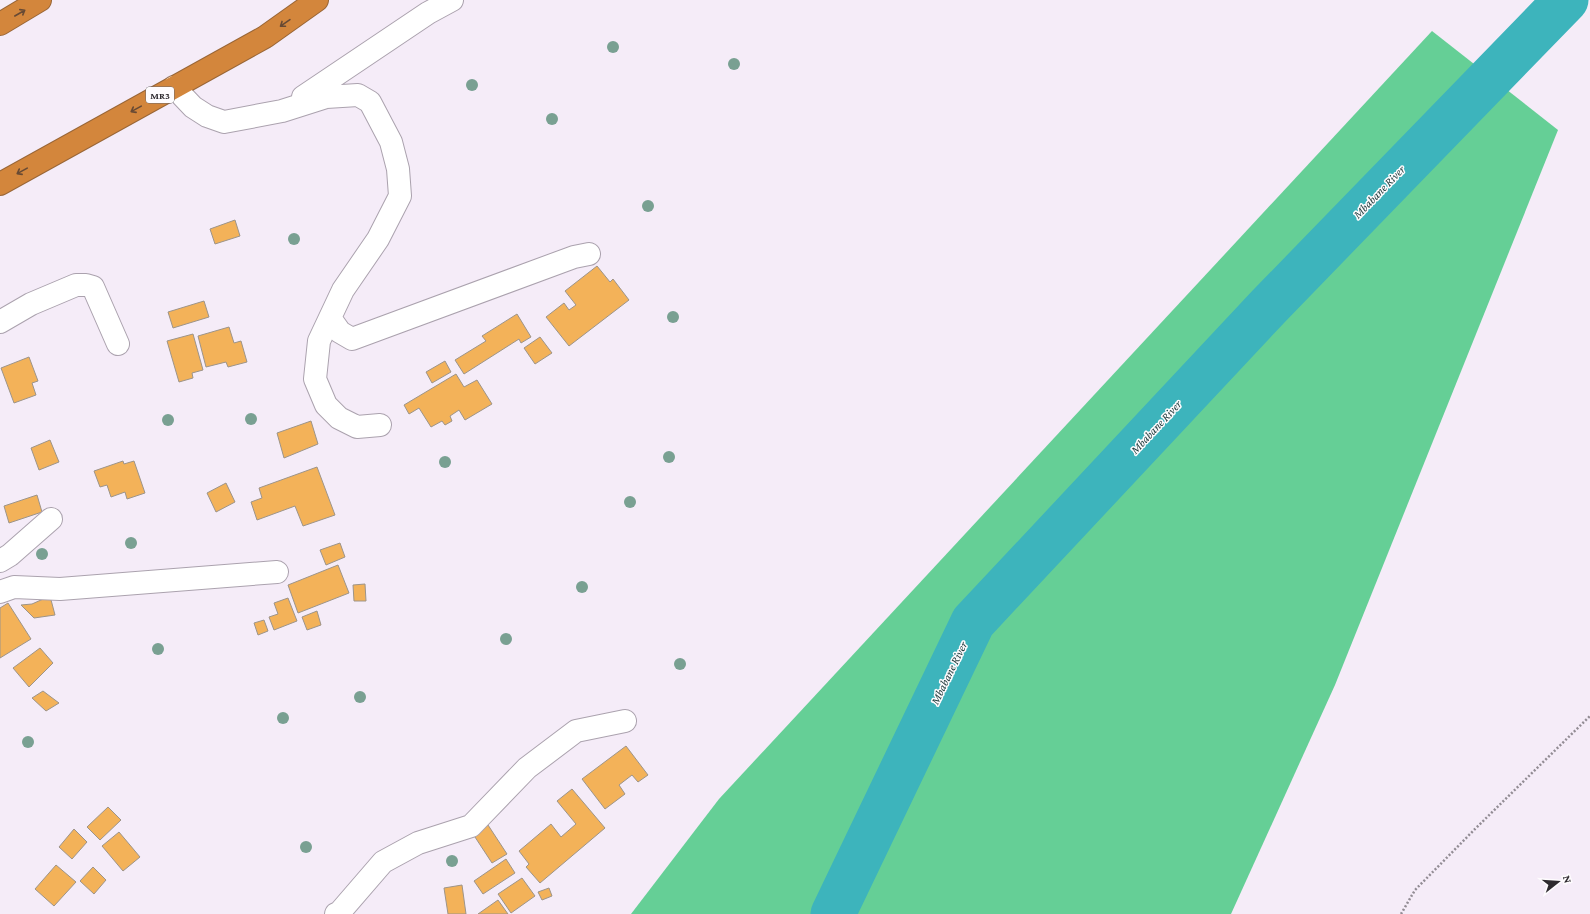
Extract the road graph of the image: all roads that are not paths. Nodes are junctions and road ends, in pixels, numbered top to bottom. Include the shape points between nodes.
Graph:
1 (40, 0) edge
2 (317, 0) edge
3 (452, 0) edge
4 (0, 24) edge
5 (174, 87) junction
6 (282, 111) junction
7 (0, 184) edge
8 (589, 254) dead end
9 (330, 318) junction
10 (0, 322) edge
11 (118, 344) dead end
12 (380, 425) dead end
13 (51, 520) dead end
14 (0, 561) edge
15 (277, 572) dead end
16 (0, 592) edge
17 (625, 721) dead end
18 (336, 914) edge

4 -> 1 highway
2 -> 5 highway, MR3 via 265,37
3 - 6 street via 428,13
5 - 6 street via 193,107 207,116 224,122
5 -> 7 highway, MR3
6 - 9 street via 326,96 358,95 370,102 391,142 398,169 400,196 378,239 343,290
8 - 9 street via 574,257 352,339 340,332
9 - 12 street via 319,341 315,380 326,405 339,418 357,427
10 - 11 street via 31,304 76,285 86,285 93,287
13 - 14 street
15 - 16 street via 60,589 14,587
17 - 18 street via 576,731 526,768 471,826 418,843 383,862

